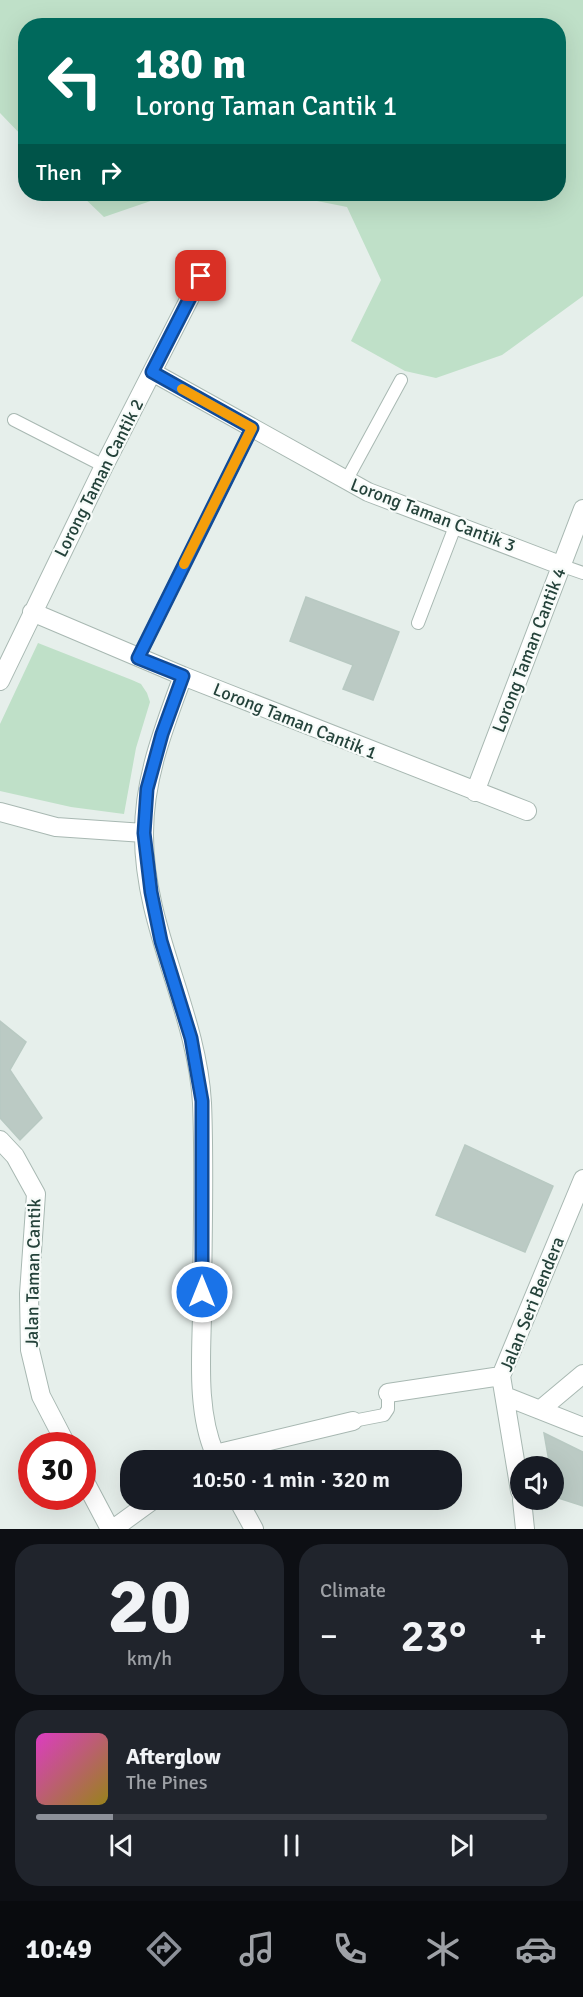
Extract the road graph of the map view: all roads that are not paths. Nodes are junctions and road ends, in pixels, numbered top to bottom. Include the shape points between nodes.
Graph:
1 (201, 276) dead end
2 (152, 372) junction
3 (401, 380) dead end
4 (14, 420) dead end
5 (252, 428) junction
6 (104, 466) junction
7 (345, 481) junction
8 (583, 508) edge
9 (456, 524) junction
10 (561, 565) junction
11 (583, 573) edge
12 (32, 612) junction
13 (418, 623) dead end
14 (138, 658) junction
15 (183, 676) junction
16 (0, 681) edge
17 (475, 792) junction
18 (527, 811) dead end
19 (0, 812) edge
20 (144, 833) junction
21 (0, 1140) edge
22 (583, 1179) edge
23 (583, 1374) edge
24 (501, 1376) junction
25 (388, 1393) joint
26 (505, 1396) junction
27 (540, 1410) junction
28 (353, 1422) joint
29 (583, 1427) edge
30 (60, 1432) edge
31 (211, 1450) edge
32 (247, 1450) edge
33 (514, 1456) edge
34 (96, 1502) edge
35 (139, 1510) edge
36 (244, 1510) edge
37 (523, 1510) edge
38 (111, 1529) edge
39 (254, 1529) edge
40 (525, 1529) edge

1 - 2 street, Lorong Taman Cantik 2
2 - 5 street, Lorong Taman Cantik 3
2 - 6 street, Lorong Taman Cantik 2
3 - 7 lane
4 - 6 lane
5 - 7 street, Lorong Taman Cantik 3
5 - 14 lane
6 - 12 street, Lorong Taman Cantik 2
7 - 9 street, Lorong Taman Cantik 3
8 - 10 street, Lorong Taman Cantik 4
9 - 10 street, Lorong Taman Cantik 3
9 - 13 lane
10 - 11 lane
10 - 17 street, Lorong Taman Cantik 4
12 - 14 street, Lorong Taman Cantik 1
12 - 16 street, Lorong Taman Cantik 2
14 - 15 street, Lorong Taman Cantik 1
15 - 17 street, Lorong Taman Cantik 1
15 - 20 street via 147,789
17 - 18 street, Lorong Taman Cantik 1
19 - 20 street via 56,827
20 - 31 street via 161,941 191,1038 202,1101 201,1365
21 - 30 street, Jalan Taman Cantik via 15,1156 36,1194 29,1294 30,1350 41,1396
22 - 24 street, Jalan Seri Bendera
23 - 27 street
24 - 25 street
24 - 26 street, Jalan Seri Bendera
25 - 28 lane via 384,1414
26 - 27 street
26 - 33 street, Jalan Seri Bendera
27 - 29 street
28 - 32 street
34 - 38 street
35 - 38 street
36 - 39 street
37 - 40 street

